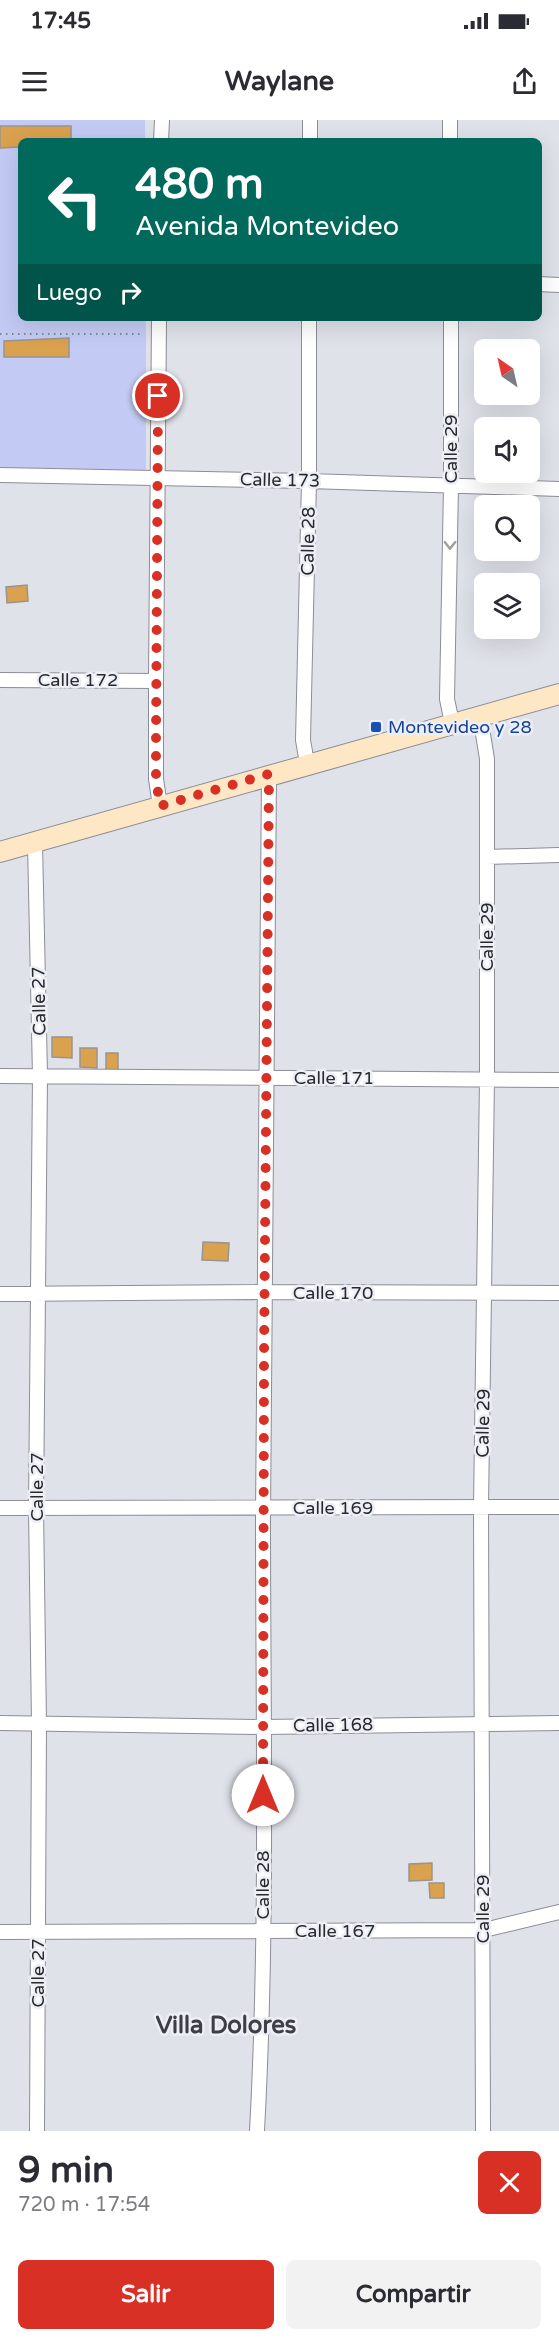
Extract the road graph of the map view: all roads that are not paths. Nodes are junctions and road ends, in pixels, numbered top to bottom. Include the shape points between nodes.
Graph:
1 (162, 120) edge
2 (310, 120) edge
3 (450, 120) edge
4 (161, 138) edge
5 (310, 138) edge
6 (450, 138) edge
7 (542, 284) edge
8 (559, 285) edge
9 (159, 321) edge
10 (309, 321) edge
11 (451, 321) edge
12 (0, 475) edge
13 (158, 478) junction
14 (309, 481) junction
15 (452, 486) junction
16 (559, 489) edge
17 (0, 680) edge
18 (156, 681) junction
19 (559, 694) edge
20 (480, 716) junction
21 (452, 723) junction
22 (307, 763) junction
23 (269, 774) junction
24 (160, 806) junction
25 (35, 843) junction
26 (0, 852) edge
27 (559, 855) edge
28 (487, 857) junction
29 (0, 1076) edge
30 (40, 1076) junction
31 (266, 1078) junction
32 (487, 1079) junction
33 (559, 1080) edge
34 (264, 1292) junction
35 (484, 1293) junction
36 (559, 1293) edge
37 (0, 1294) edge
38 (39, 1295) junction
39 (481, 1507) junction
40 (559, 1507) edge
41 (0, 1508) edge
42 (36, 1508) junction
43 (263, 1509) junction
44 (0, 1723) edge
45 (483, 1723) junction
46 (559, 1723) edge
47 (39, 1724) junction
48 (263, 1726) junction
49 (559, 1912) edge
50 (484, 1930) junction
51 (263, 1931) junction
52 (0, 1932) edge
53 (38, 1932) junction
54 (37, 2131) edge
55 (257, 2131) edge
56 (483, 2131) edge

1 - 4 street
2 - 5 street
3 - 6 street
7 - 8 street
9 - 13 street
10 - 14 street, Calle 28
11 - 15 street, Calle 29
12 - 13 street, Calle 173
13 - 14 street, Calle 173
13 - 18 street
14 - 15 street, Calle 173
14 - 22 street, Calle 28 via 303,740
15 - 16 street, Calle 173
15 -> 21 street, Calle 29 via 447,699
17 - 18 street, Calle 172
18 - 24 street via 156,779
19 - 20 main road
20 - 21 main road
20 - 28 street, Calle 29 via 487,748
21 - 22 main road
22 - 23 main road
23 - 24 main road
23 - 31 street, Calle 28
24 - 25 main road
25 - 26 main road
25 - 30 street, Calle 27
27 - 28 street
28 - 32 street, Calle 29
29 - 30 street, Calle 171
30 - 31 street, Calle 171
30 - 38 street, Calle 27
31 - 32 street, Calle 171
31 - 34 street, Calle 28
32 - 33 street, Calle 171
32 - 35 street, Calle 29
34 - 35 street, Calle 170
34 - 38 street, Calle 170
34 - 43 street, Calle 28
35 - 36 street, Calle 170
35 - 39 street, Calle 29
37 - 38 street, Calle 170
38 - 42 street, Calle 27
39 - 40 street, Calle 169
39 - 43 street, Calle 169
39 - 45 street, Calle 29
41 - 42 street, Calle 169
42 - 43 street, Calle 169
42 - 47 street, Calle 27
43 - 48 street, Calle 28
44 - 47 street, Calle 168
45 - 46 street, Calle 168
45 - 48 street, Calle 168
45 - 50 street, Calle 29
47 - 48 street, Calle 168
47 - 53 street, Calle 27
48 - 51 street, Calle 28
49 - 50 street, Calle 167
50 - 51 street, Calle 167
50 - 56 street, Calle 29
51 - 53 street, Calle 167
51 - 55 street, Calle 28
52 - 53 street, Calle 167
53 - 54 street, Calle 27

